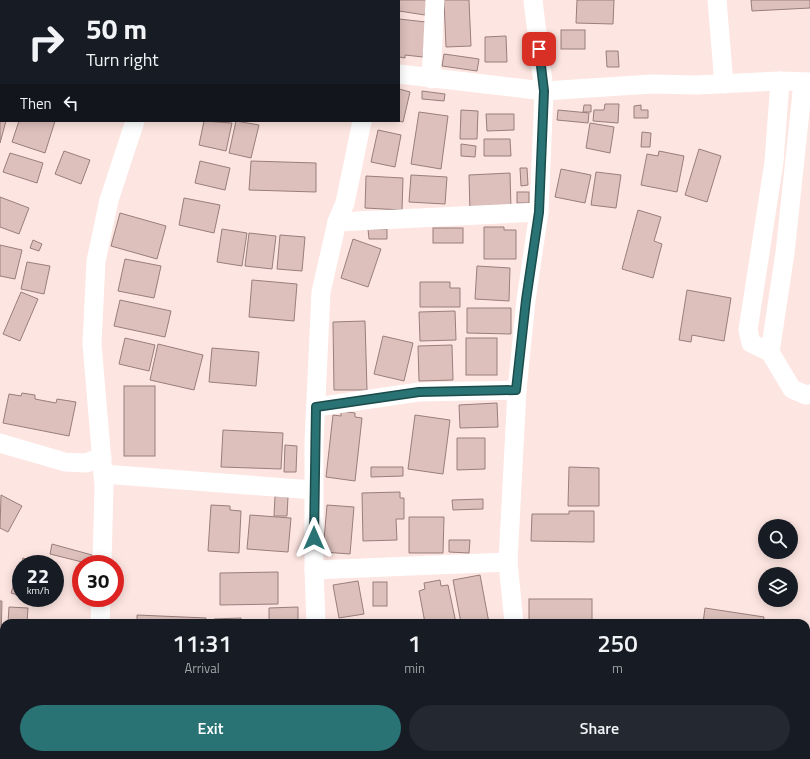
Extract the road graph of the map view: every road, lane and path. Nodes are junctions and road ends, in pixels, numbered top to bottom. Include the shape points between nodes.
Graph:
1 (435, 0) edge
2 (533, 0) edge
3 (717, 0) edge
4 (400, 74) edge
5 (431, 79) junction
6 (780, 81) junction
7 (807, 83) edge
8 (724, 84) junction
9 (544, 91) junction
10 (135, 122) edge
11 (362, 122) edge
12 (539, 212) junction
13 (337, 222) junction
14 (770, 352) junction
15 (516, 390) junction
16 (810, 394) edge
17 (316, 407) junction
18 (0, 443) edge
19 (102, 466) junction
20 (314, 490) junction
21 (102, 555) edge
22 (508, 562) junction
23 (314, 570) junction
24 (101, 607) edge
25 (100, 619) edge
26 (316, 619) edge
27 (514, 619) edge

1 - 5 street
2 - 9 street
3 - 8 street
4 - 5 street
5 - 9 street
6 - 7 street
6 - 8 street
6 - 14 street via 774,162 748,330 751,343
7 - 14 street via 786,254
8 - 9 street via 652,84
9 - 12 street
10 - 19 street via 109,200 96,261 92,344
11 - 13 street via 345,203
12 - 13 street
12 - 15 street
13 - 17 street via 321,292
14 - 16 street via 792,389 806,395
15 - 17 street via 419,392
15 - 22 street
17 - 20 street
18 - 19 street via 65,462
19 - 20 street
19 - 21 street
20 - 23 street
22 - 23 street
22 - 27 street
23 - 26 street
24 - 25 street

